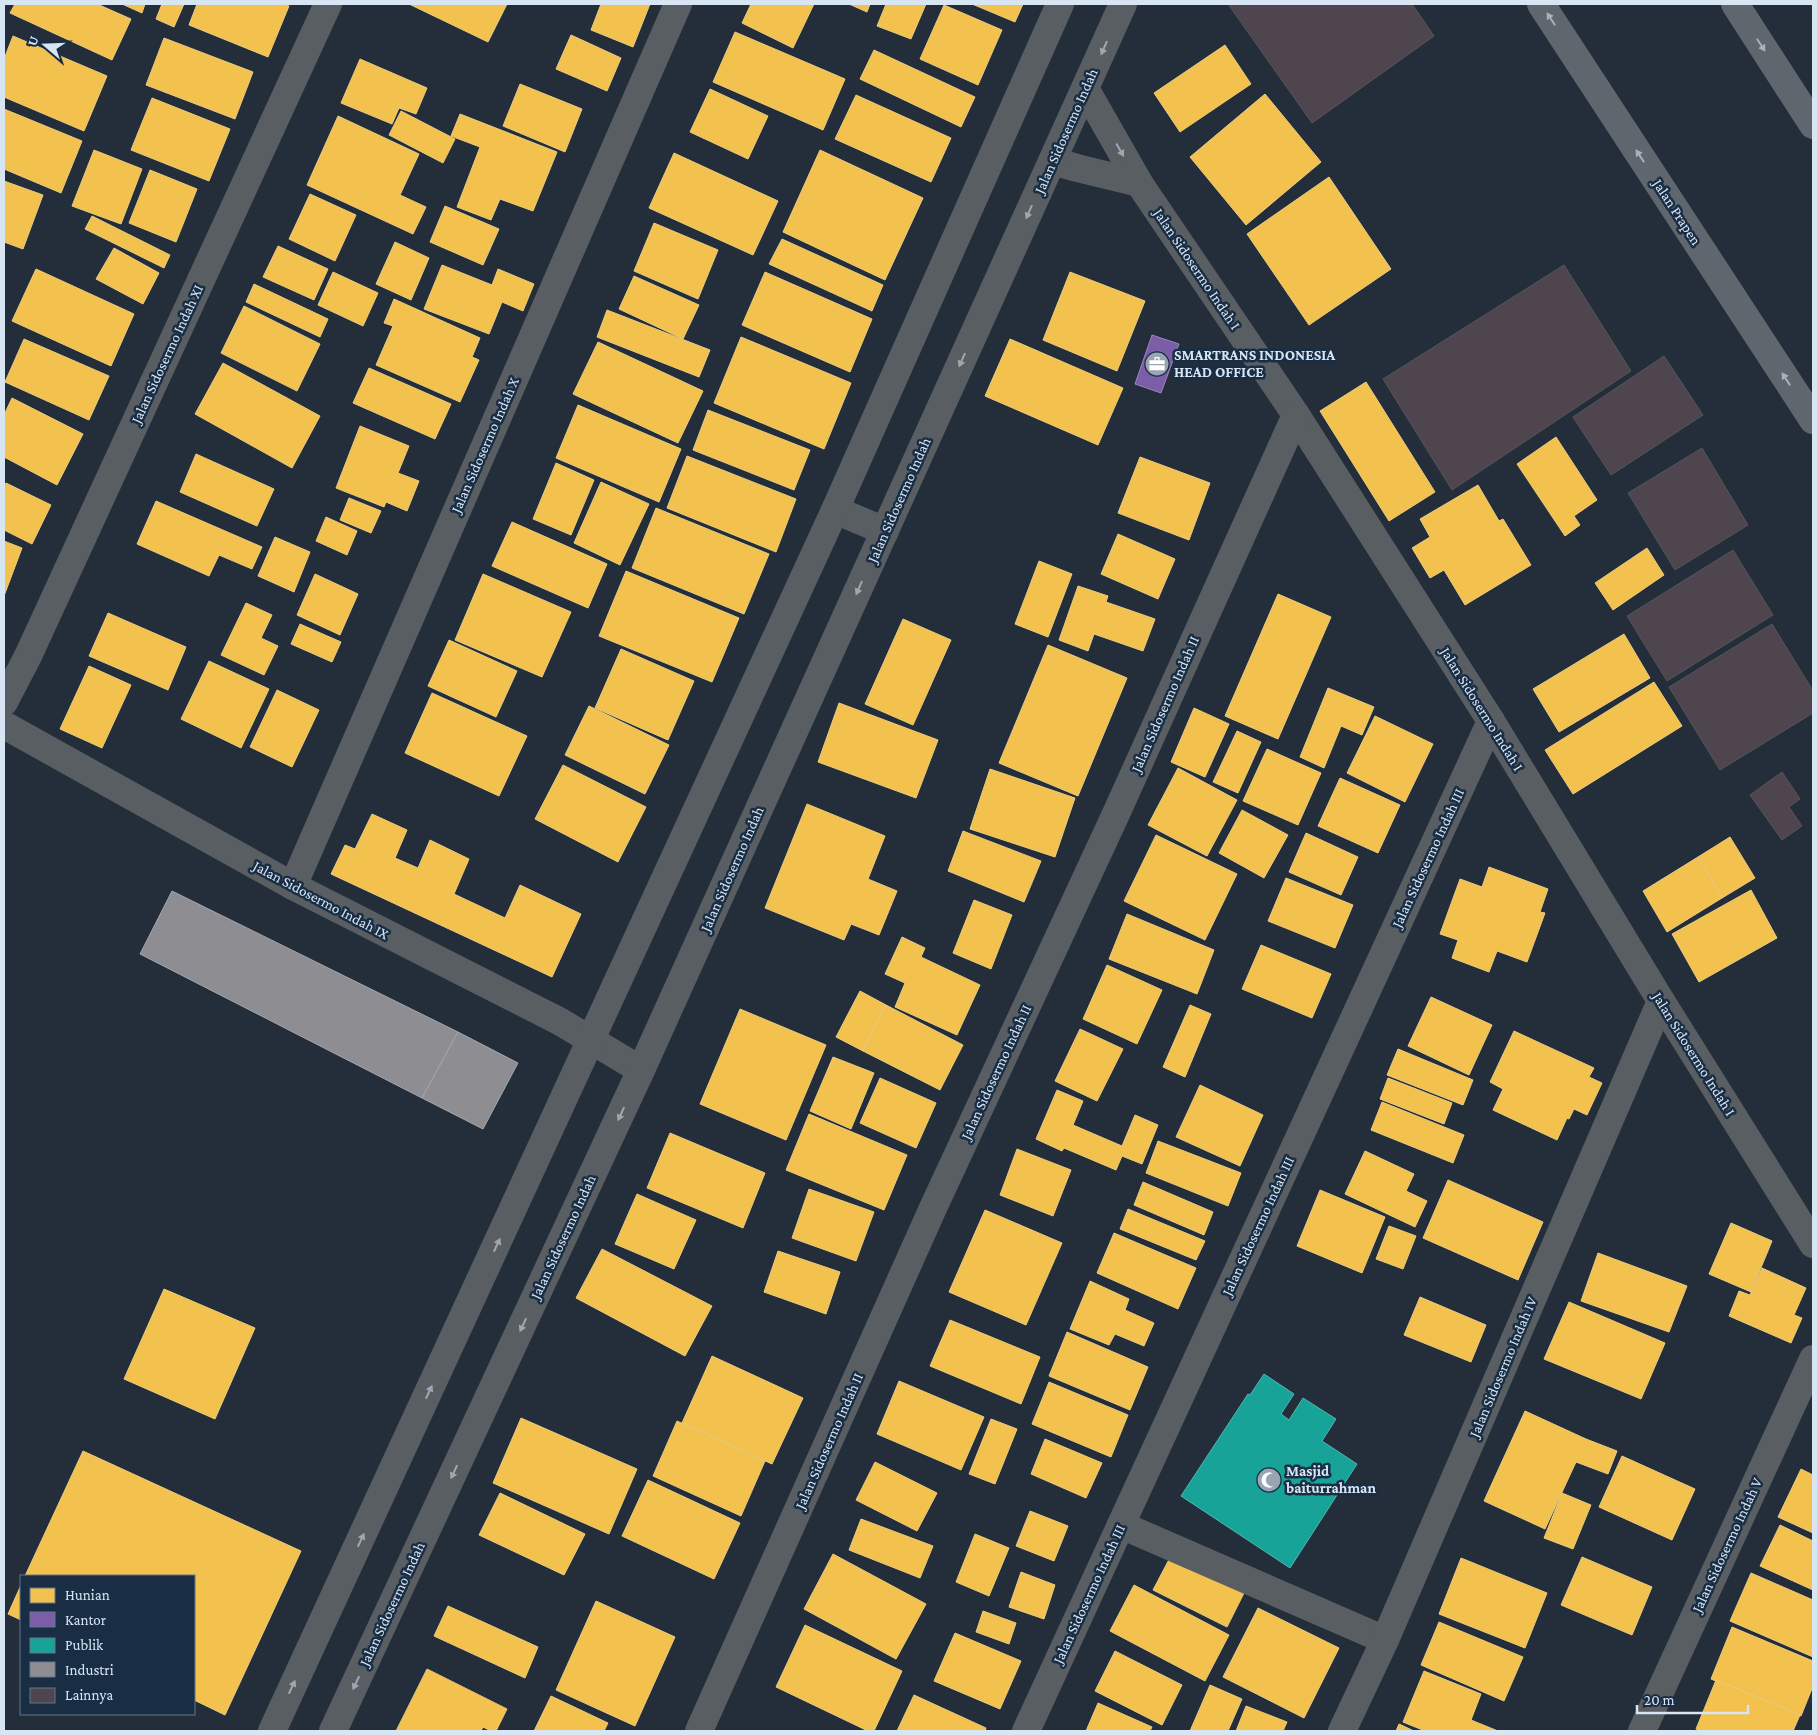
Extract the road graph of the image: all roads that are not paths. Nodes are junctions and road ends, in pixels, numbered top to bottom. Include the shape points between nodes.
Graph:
1 (328, 4) edge
2 (678, 4) edge
3 (1060, 4) edge
4 (1123, 4) edge
5 (1541, 4) edge
6 (1735, 4) edge
7 (1086, 90) junction
8 (1813, 125) edge
9 (1053, 161) junction
10 (1139, 183) junction
11 (1296, 415) junction
12 (1813, 420) edge
13 (835, 510) junction
14 (885, 531) junction
15 (4, 702) edge
16 (1491, 721) junction
17 (4, 725) edge
18 (293, 886) junction
19 (1661, 1001) junction
20 (592, 1040) junction
21 (641, 1070) junction
22 (1813, 1244) edge
23 (1813, 1359) edge
24 (1120, 1525) junction
25 (1385, 1640) junction
26 (272, 1731) edge
27 (333, 1731) edge
28 (699, 1731) edge
29 (1026, 1731) edge
30 (1342, 1731) edge
31 (1642, 1731) edge

1 - 15 street, Jalan Sidosermo Indah XI
2 - 18 street, Jalan Sidosermo Indah X
3 - 13 street
4 -> 7 street, Jalan Sidosermo Indah
12 -> 5 main road, Jalan Prapen
6 -> 8 main road
7 - 9 street, Jalan Sidosermo Indah
7 -> 10 street, Jalan Sidosermo Indah I
9 - 10 street
9 -> 14 street, Jalan Sidosermo Indah
10 - 11 street, Jalan Sidosermo Indah I
11 - 16 street, Jalan Sidosermo Indah I
11 - 28 street, Jalan Sidosermo Indah II via 933,1208
13 - 14 street
13 - 20 street
14 -> 21 street, Jalan Sidosermo Indah
16 - 19 street, Jalan Sidosermo Indah I
16 - 24 street, Jalan Sidosermo Indah III
17 - 18 street, Jalan Sidosermo Indah IX
18 - 20 street, Jalan Sidosermo Indah IX
19 - 22 street, Jalan Sidosermo Indah I
19 - 25 street, Jalan Sidosermo Indah IV
20 - 21 street, Jalan Sidosermo Indah IX
26 -> 20 street
21 -> 27 street, Jalan Sidosermo Indah
23 - 31 street, Jalan Sidosermo Indah V
24 - 25 street
24 - 29 street, Jalan Sidosermo Indah III
25 - 30 street, Jalan Sidosermo Indah IV

